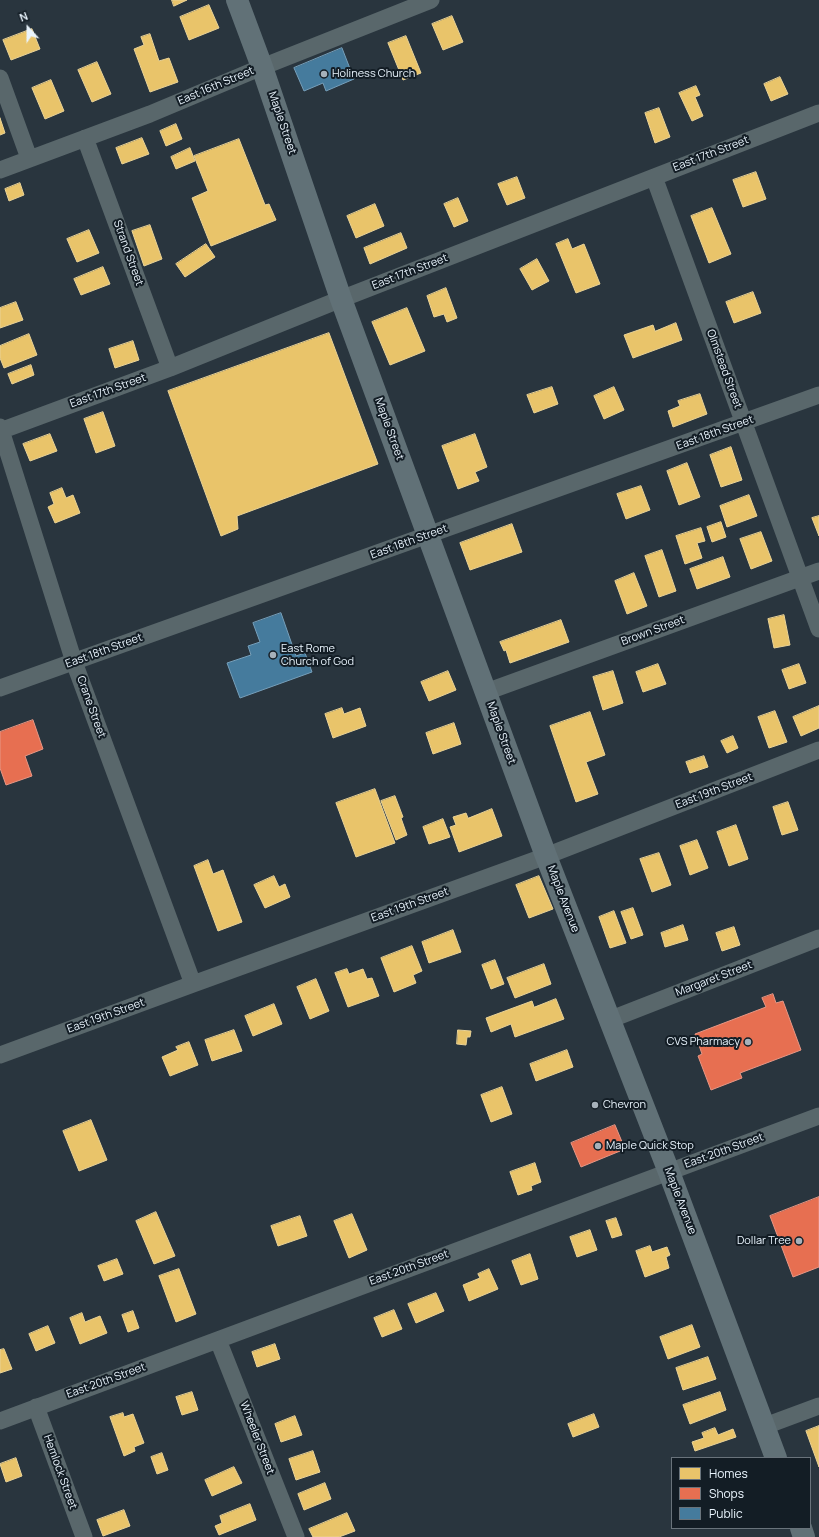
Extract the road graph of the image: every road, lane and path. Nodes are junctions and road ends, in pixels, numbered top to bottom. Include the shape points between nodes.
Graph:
1 (237, 0) edge
2 (431, 0) edge
3 (262, 67) junction
4 (0, 78) edge
5 (819, 113) edge
6 (85, 138) junction
7 (29, 158) junction
8 (0, 170) edge
9 (654, 177) junction
10 (341, 299) junction
11 (170, 368) junction
12 (819, 395) edge
13 (743, 422) junction
14 (0, 429) edge
15 (428, 535) junction
16 (819, 571) edge
17 (800, 578) junction
18 (819, 629) edge
19 (74, 662) junction
20 (0, 688) edge
21 (486, 692) junction
22 (819, 750) edge
23 (546, 856) junction
24 (819, 938) edge
25 (193, 984) junction
26 (609, 1020) junction
27 (0, 1055) edge
28 (819, 1116) edge
29 (669, 1172) junction
30 (218, 1340) junction
31 (819, 1406) edge
32 (36, 1407) junction
33 (0, 1421) edge
34 (765, 1426) junction
35 (776, 1457) edge
36 (84, 1537) edge
37 (296, 1537) edge

1 - 3 main road, Maple Street
2 - 3 street, East 16th Street
3 - 6 street, East 16th Street
3 - 10 main road, Maple Street
4 - 7 street
5 - 9 street, East 17th Street
6 - 7 street, East 16th Street
6 - 11 street, Strand Street
7 - 8 street, East 16th Street
9 - 10 street, East 17th Street
9 - 13 street, Olmstead Street
10 - 11 street, East 17th Street
10 - 15 main road, Maple Street
11 - 14 street, East 17th Street
12 - 13 street, East 18th Street
13 - 15 street, East 18th Street
13 - 17 street, Olmstead Street
14 - 19 street, Crane Street
15 - 19 street, East 18th Street
15 - 21 main road, Maple Street
16 - 17 street, Brown Street
17 - 18 street, Olmstead Street
17 - 21 street, Brown Street
19 - 20 street, East 18th Street
19 - 25 street, Crane Street
21 - 23 main road, Maple Street
22 - 23 street, East 19th Street
23 - 25 street, East 19th Street
23 - 26 main road, Maple Avenue
24 - 26 street, Margaret Street
25 - 27 street, East 19th Street
26 - 29 main road, Maple Avenue
28 - 29 street, East 20th Street
29 - 30 street, East 20th Street
29 - 34 main road, Maple Avenue
30 - 32 street, East 20th Street
30 - 37 street, Wheeler Street
31 - 34 street
32 - 33 street, East 20th Street
32 - 36 street, Hemlock Street
34 - 35 main road, Maple Avenue

